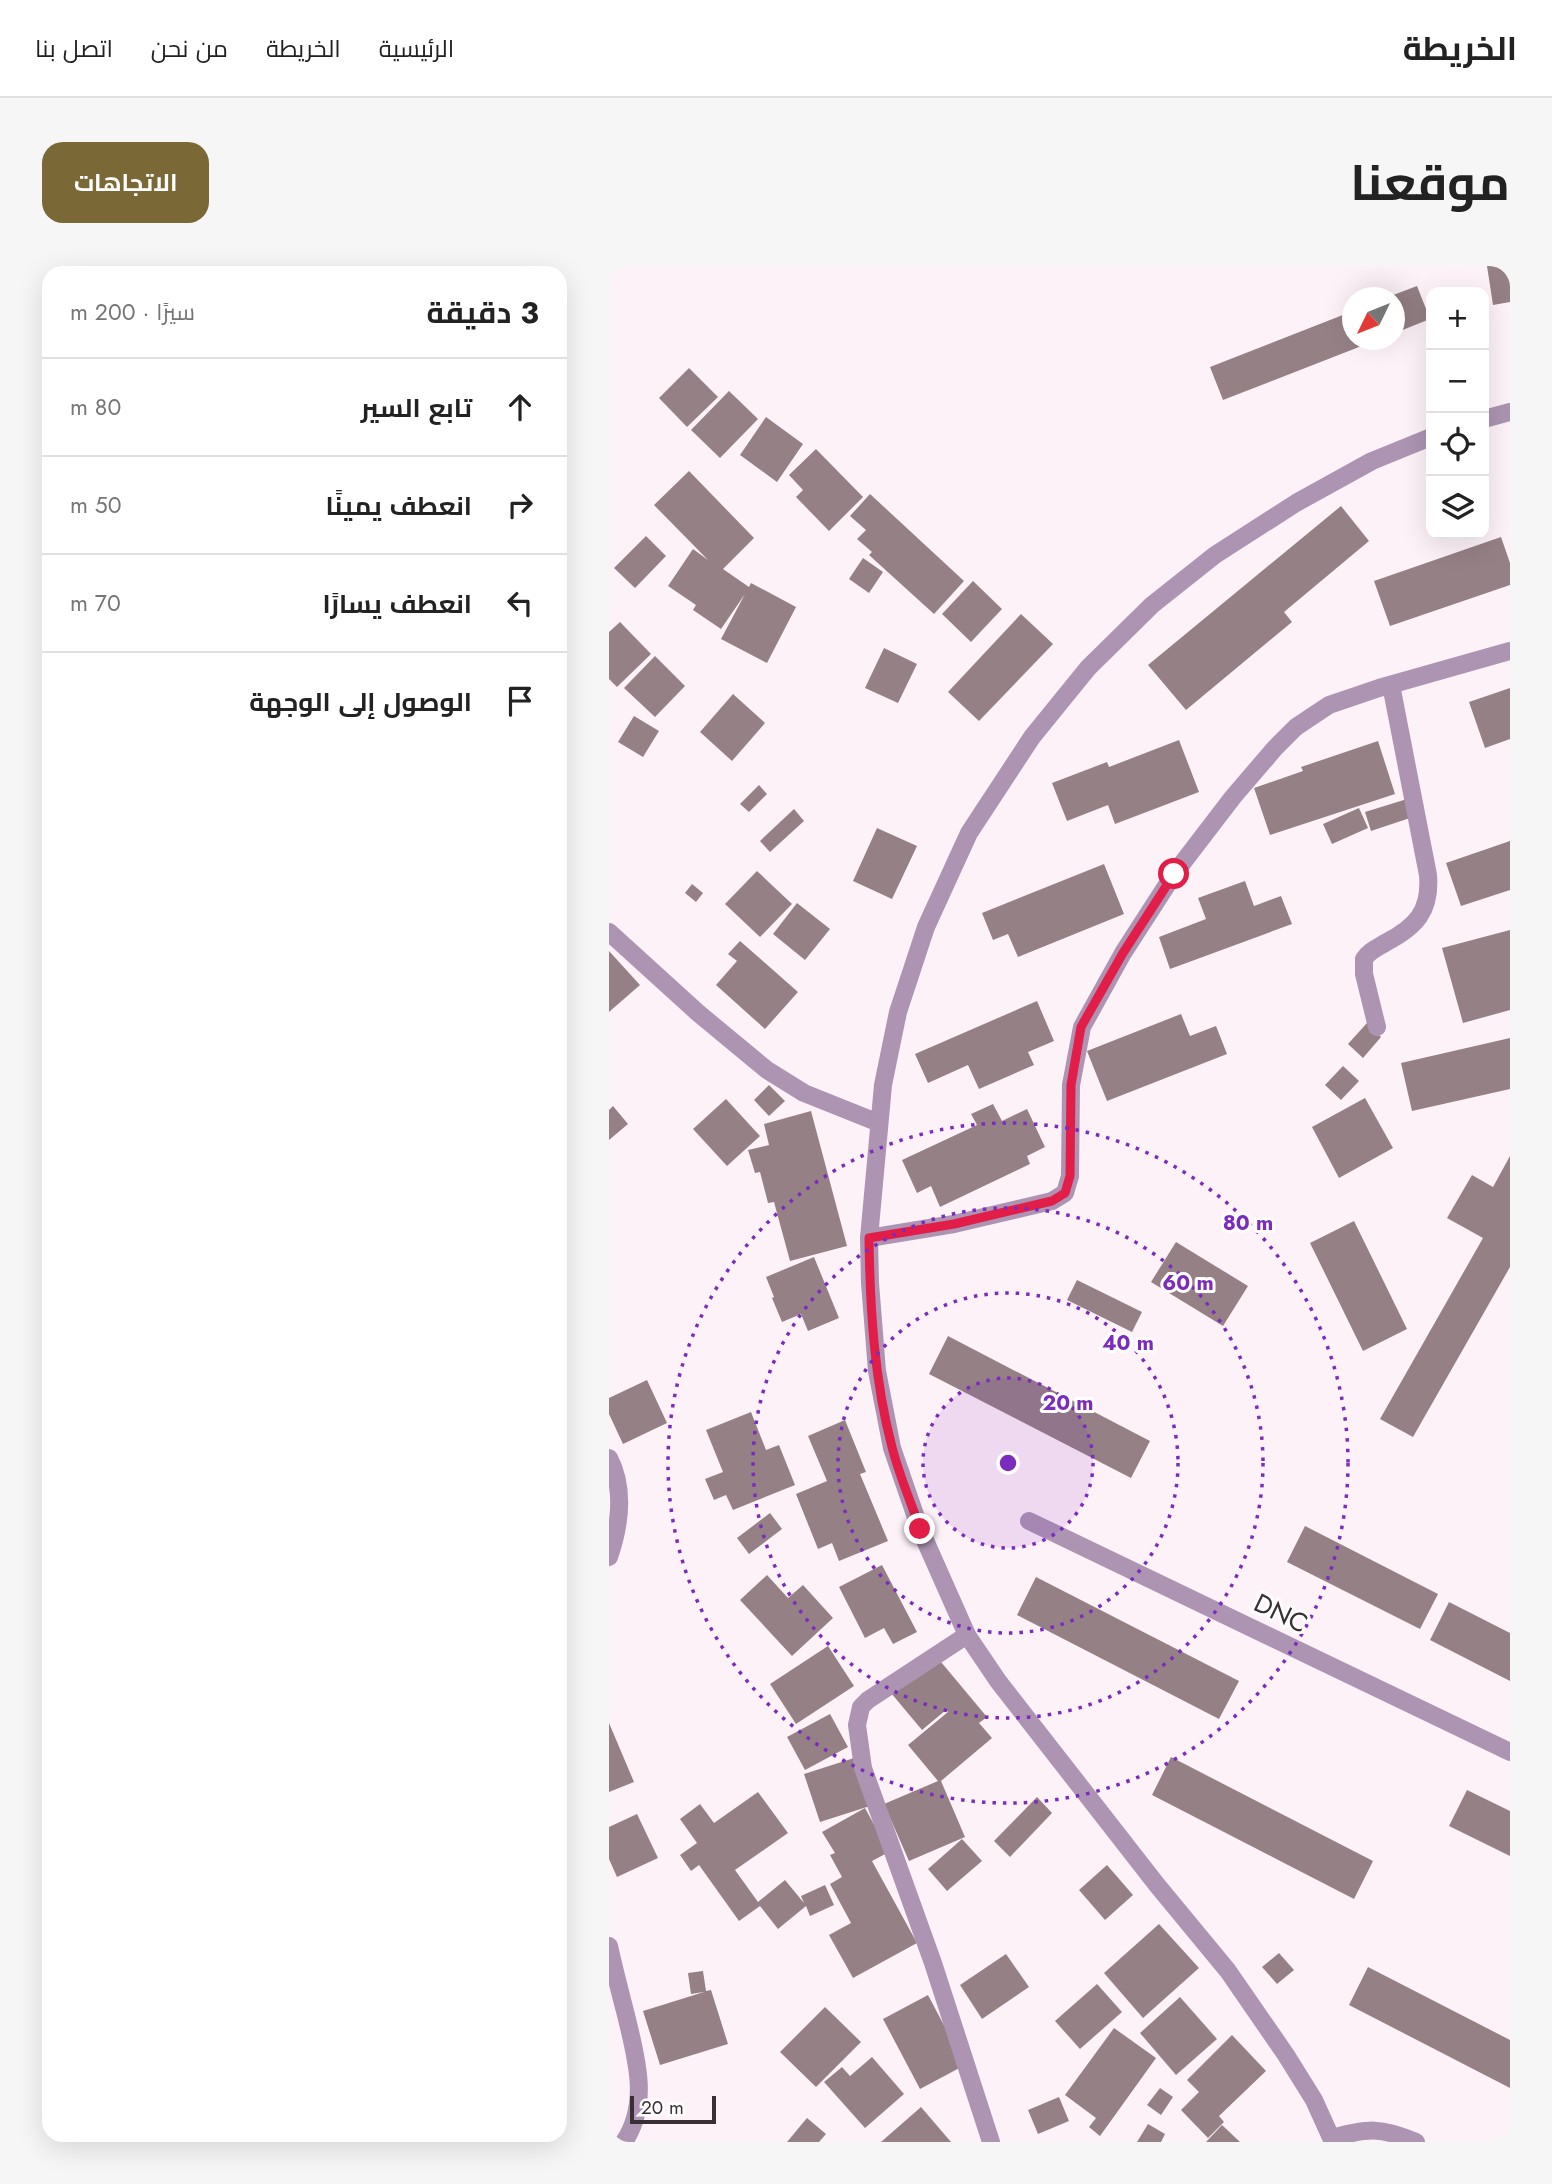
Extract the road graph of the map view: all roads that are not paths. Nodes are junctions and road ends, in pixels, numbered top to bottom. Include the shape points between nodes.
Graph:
1 (1510, 412) edge
2 (1489, 418) edge
3 (1426, 440) edge
4 (1510, 650) edge
5 (1391, 685) junction
6 (609, 932) edge
7 (1377, 1027) dead end
8 (879, 1123) junction
9 (869, 1238) junction
10 (609, 1458) edge
11 (1029, 1521) dead end
12 (609, 1557) edge
13 (967, 1635) junction
14 (1510, 1752) edge
15 (609, 1946) edge
16 (1333, 2140) edge
17 (624, 2142) edge
18 (991, 2142) edge
19 (1416, 2142) edge

1 - 2 street
3 - 8 street via 1372,461 1215,555 1152,605 1088,668 1040,727 969,833 926,928 898,1012
4 - 5 street
5 - 7 street via 1430,892 1414,924 1364,959
5 - 9 street via 1329,705 1296,727 1233,797 1174,874 1123,953 1081,1027 1071,1085 1070,1176 1065,1193 1052,1201 954,1224
6 - 8 street via 767,1070 804,1093
8 - 9 street
9 - 13 street via 877,1371 892,1448 920,1529
10 - 12 street via 620,1517
11 - 14 street, DNC
13 - 16 street via 1006,1692 1228,1971 1293,2066
13 - 18 street via 868,1700 861,1707 857,1725 863,1768 929,1950
15 - 17 street via 639,2071 638,2108
16 - 19 street via 1362,2129

